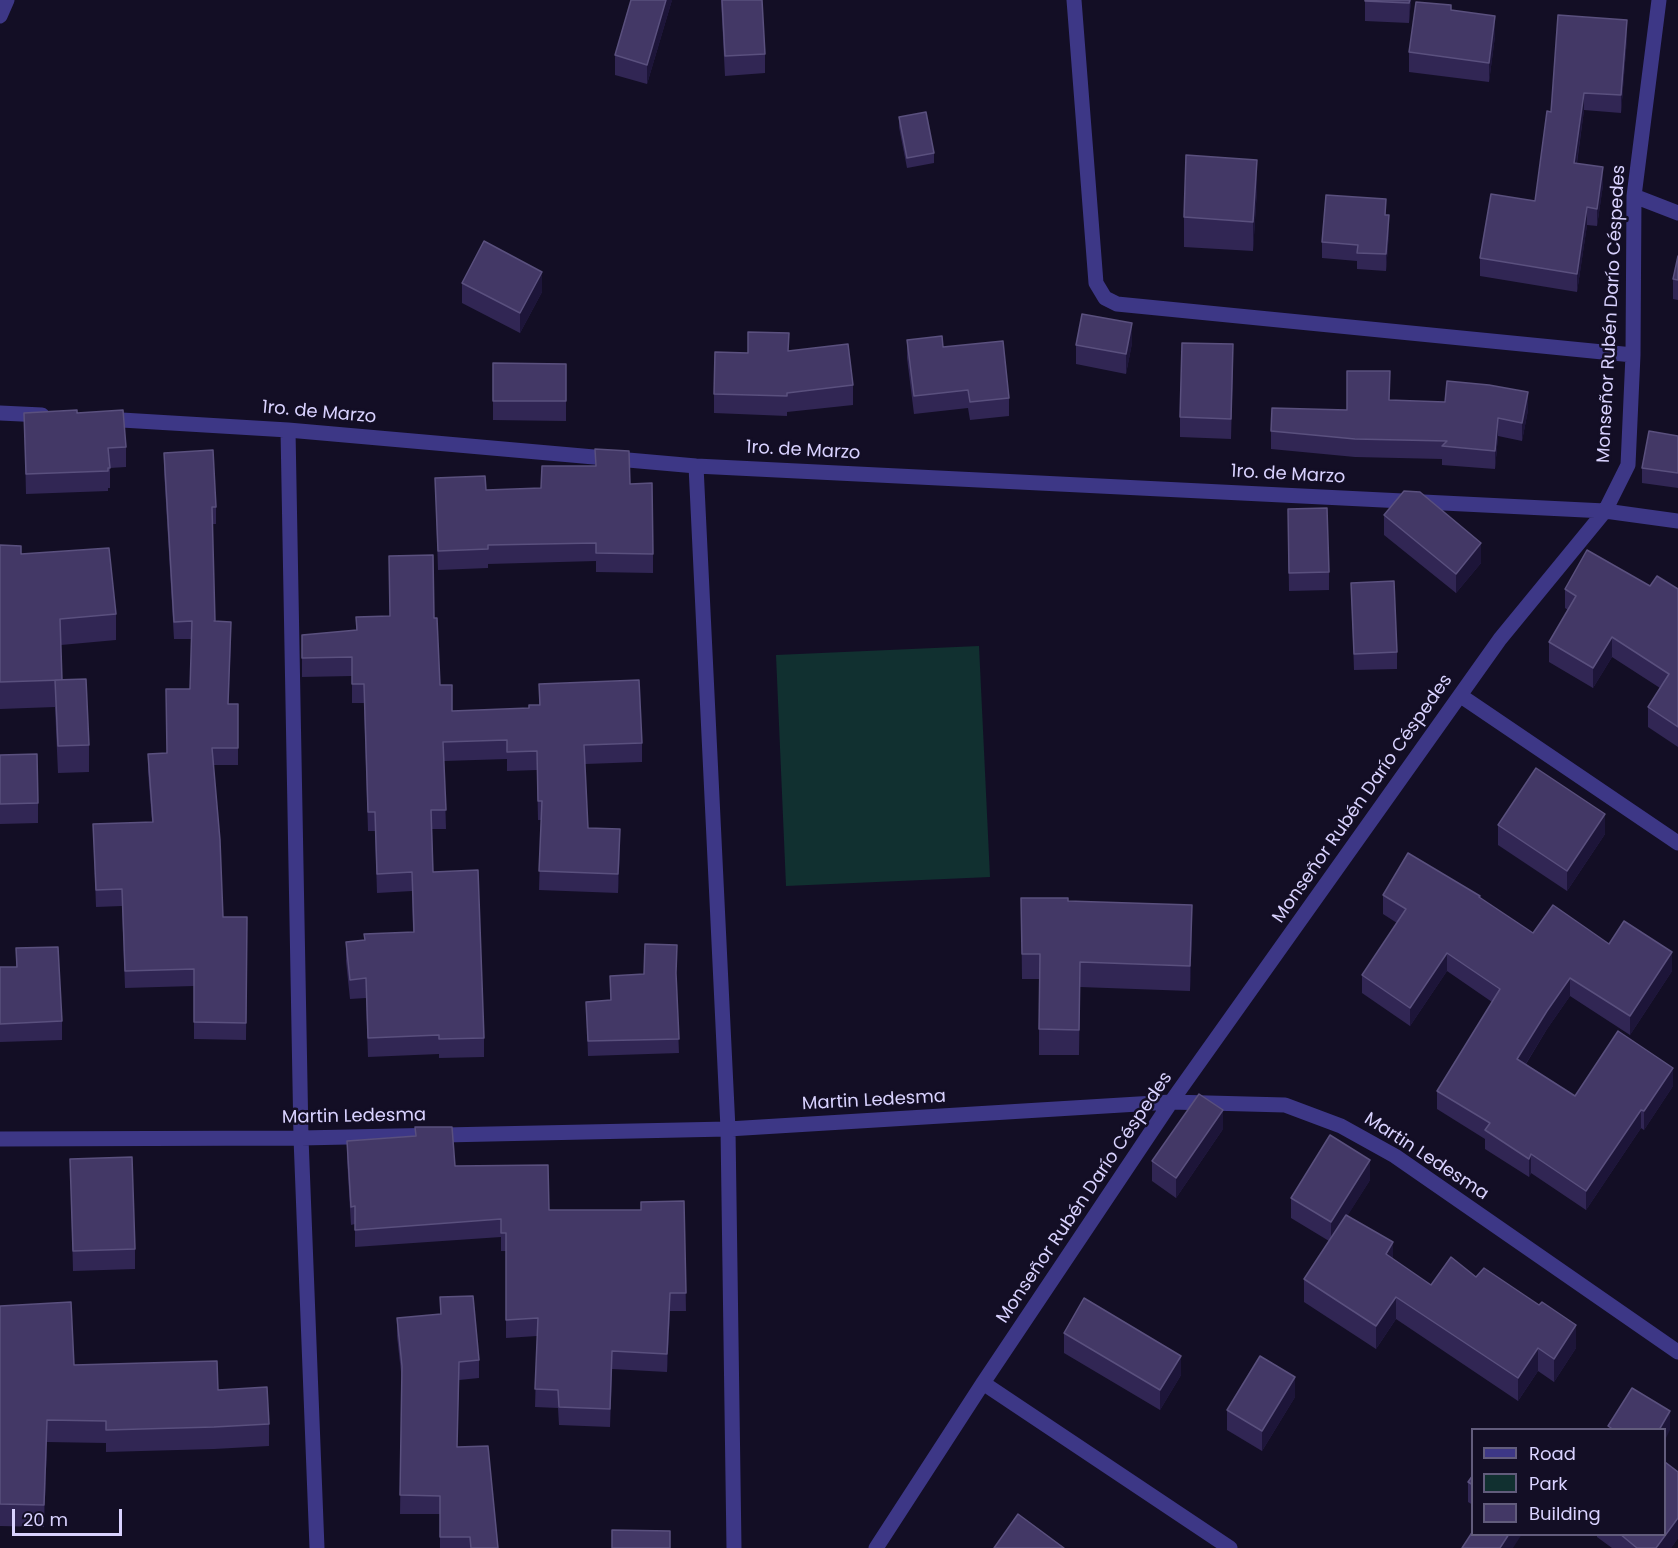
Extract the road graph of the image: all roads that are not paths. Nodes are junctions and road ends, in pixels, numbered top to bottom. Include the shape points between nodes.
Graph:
1 (7, 0) edge
2 (1074, 0) edge
3 (1659, 0) edge
4 (0, 16) edge
5 (1634, 196) junction
6 (1678, 213) edge
7 (1633, 355) junction
8 (0, 413) edge
9 (58, 416) edge
10 (92, 418) edge
11 (288, 430) junction
12 (696, 466) junction
13 (1605, 510) junction
14 (1678, 521) edge
15 (1461, 696) junction
16 (1678, 843) edge
17 (1171, 1102) junction
18 (728, 1129) junction
19 (301, 1138) junction
20 (0, 1140) edge
21 (1678, 1352) edge
22 (984, 1383) junction
23 (317, 1548) edge
24 (734, 1548) edge
25 (876, 1548) edge
26 (1230, 1548) edge

1 - 4 street
2 - 7 street via 1096,283 1105,298 1117,304
3 - 5 street, Monseñor Rubén Darío Céspedes
5 - 6 street
5 - 7 street, Monseñor Rubén Darío Céspedes
7 - 13 street, Monseñor Rubén Darío Céspedes via 1628,465
8 - 9 street
10 - 11 street, 1ro. de Marzo
11 - 12 street, 1ro. de Marzo
11 - 19 street
12 - 13 street, 1ro. de Marzo
12 - 18 street
13 - 14 street, 1ro. de Marzo
13 - 15 street, Monseñor Rubén Darío Céspedes via 1500,639
15 - 16 street
15 - 17 street, Monseñor Rubén Darío Céspedes
17 - 18 street, Martin Ledesma
17 - 21 street, Martin Ledesma via 1285,1105 1341,1126 1395,1156
17 - 22 street, Monseñor Rubén Darío Céspedes
18 - 19 street, Martin Ledesma
18 - 24 street
19 - 20 street, Martin Ledesma
19 - 23 street
22 - 25 street, Monseñor Rubén Darío Céspedes
22 - 26 street

